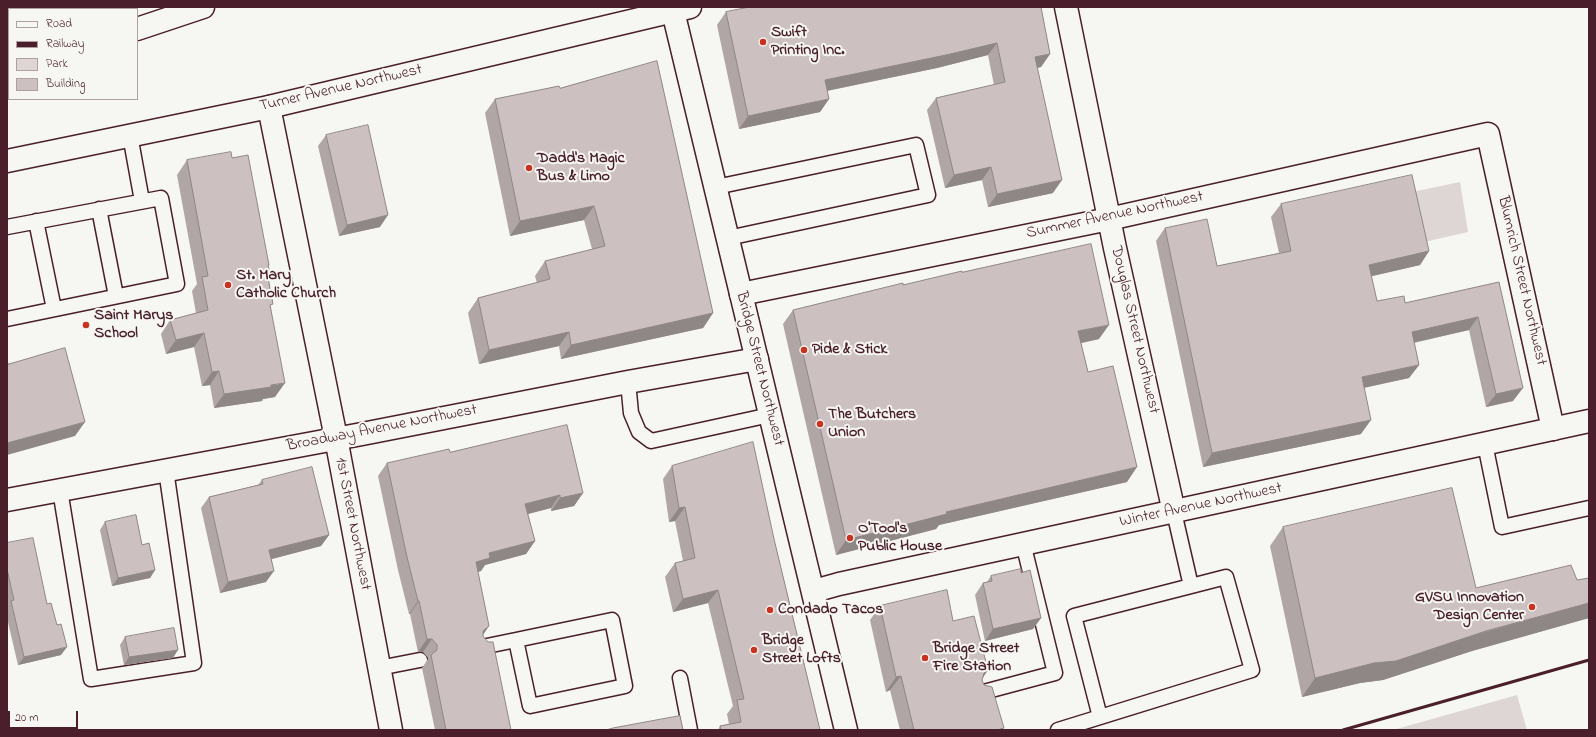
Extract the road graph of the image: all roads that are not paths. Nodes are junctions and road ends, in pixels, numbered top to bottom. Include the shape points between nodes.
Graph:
1 (203, 7) edge
2 (1066, 7) edge
3 (679, 8) edge
4 (138, 29) edge
5 (269, 106) junction
6 (1488, 134) joint
7 (130, 135) junction
8 (7, 160) edge
9 (716, 187) junction
10 (142, 201) junction
11 (99, 209) junction
12 (1109, 218) junction
13 (36, 221) junction
14 (7, 227) edge
15 (728, 238) junction
16 (741, 294) junction
17 (116, 296) junction
18 (54, 309) junction
19 (7, 319) edge
20 (757, 359) junction
21 (628, 382) junction
22 (770, 415) junction
23 (1589, 421) edge
24 (1553, 429) junction
25 (336, 438) junction
26 (1485, 444) junction
27 (166, 470) junction
28 (60, 490) junction
29 (7, 500) edge
30 (1589, 508) edge
31 (1174, 512) junction
32 (1023, 543) junction
33 (1191, 586) junction
34 (814, 591) junction
35 (516, 640) junction
36 (482, 647) edge
37 (420, 660) dead end
38 (380, 668) junction
39 (680, 678) dead end
40 (980, 694) edge
41 (1100, 717) junction
42 (391, 730) edge
43 (690, 730) edge
44 (846, 730) edge
45 (1058, 730) edge

1 - 4 main road
2 - 12 main road, Douglas Street Northwest
3 - 5 main road, Turner Avenue Northwest
3 - 9 main road, Bridge Street Northwest
5 - 7 main road, Turner Avenue Northwest
5 - 25 main road, 1st Street Northwest
6 - 12 main road, Summer Avenue Northwest
6 - 24 main road, Blumrich Street Northwest
7 - 8 main road, Turner Avenue Northwest
7 - 10 lane
9 - 15 main road, Bridge Street Northwest
9 - 15 lane via 916,145 928,195
10 - 11 lane
10 - 17 lane via 161,198 177,284
11 - 13 lane
11 - 17 lane
12 - 16 main road, Summer Avenue Northwest
12 - 31 main road, Douglas Street Northwest
13 - 14 lane
13 - 18 lane
15 - 16 main road, Bridge Street Northwest
16 - 20 main road, Bridge Street Northwest
17 - 18 lane
18 - 19 lane
20 - 21 main road, Broadway Avenue Northwest
20 - 22 main road, Bridge Street Northwest
21 - 22 lane via 631,413 639,432 651,442
21 - 25 main road, Broadway Avenue Northwest
22 - 34 main road, Bridge Street Northwest
23 - 24 main road, Winter Avenue Northwest
24 - 26 main road, Winter Avenue Northwest
25 - 27 main road, Broadway Avenue Northwest
25 - 38 main road, 1st Street Northwest
26 - 30 lane via 1502,527
26 - 31 main road, Winter Avenue Northwest
27 - 28 main road, Broadway Avenue Northwest
27 - 28 lane via 194,664 91,678
28 - 29 main road, Broadway Avenue Northwest
31 - 32 main road, Winter Avenue Northwest
31 - 33 lane
32 - 34 main road, Winter Avenue Northwest
32 - 40 lane via 1055,673
33 - 41 lane via 1074,616
33 - 41 lane via 1226,577 1252,670
34 - 44 main road, Bridge Street Northwest
35 - 35 lane via 612,620 625,686 530,706
35 - 36 lane
37 - 38 lane
38 - 42 main road, 1st Street Northwest
39 - 43 lane
41 - 45 lane

